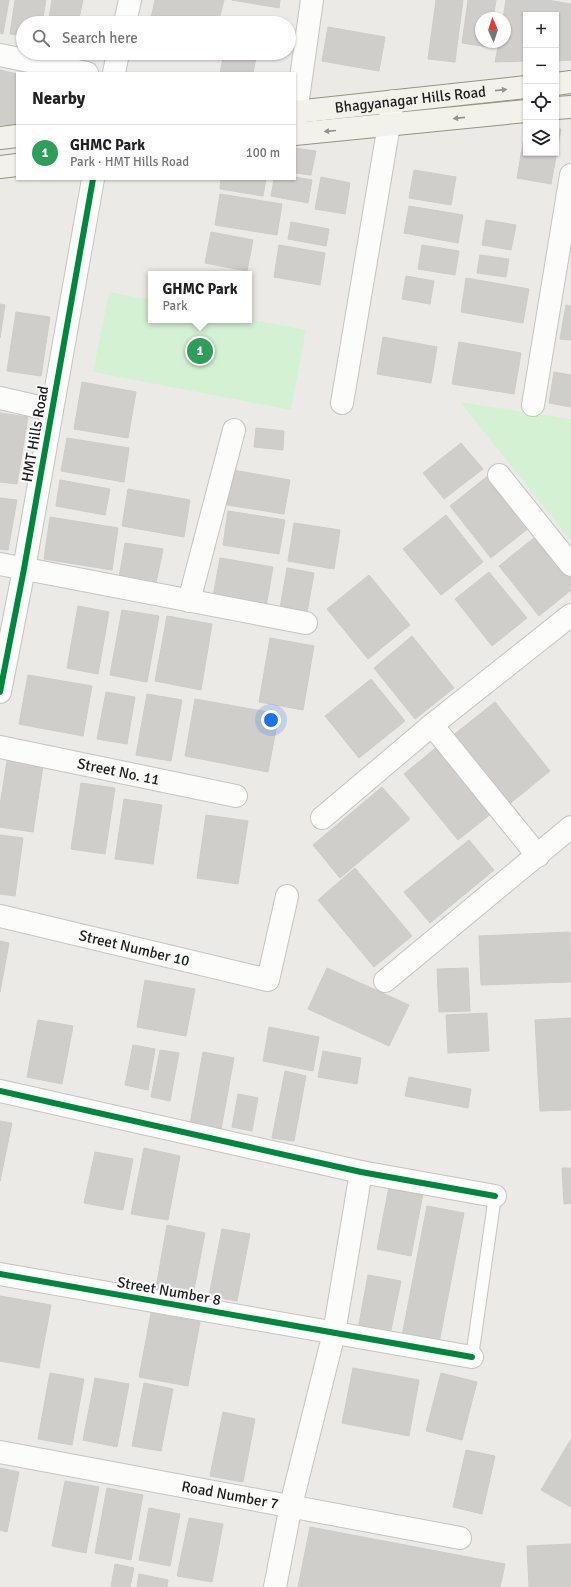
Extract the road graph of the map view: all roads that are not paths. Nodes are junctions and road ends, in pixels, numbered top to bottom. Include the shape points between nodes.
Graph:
1 (130, 0) edge
2 (312, 0) edge
3 (127, 16) edge
4 (0, 55) edge
5 (16, 58) edge
6 (24, 60) edge
7 (117, 60) edge
8 (81, 72) edge
9 (114, 72) edge
10 (571, 82) edge
11 (559, 84) edge
12 (523, 87) edge
13 (393, 101) junction
14 (571, 107) edge
15 (296, 108) edge
16 (559, 108) edge
17 (523, 111) edge
18 (296, 115) edge
19 (388, 126) junction
20 (296, 134) edge
21 (16, 136) edge
22 (0, 138) edge
23 (16, 165) edge
24 (0, 167) edge
25 (571, 175) edge
26 (93, 180) edge
27 (0, 398) edge
28 (342, 403) dead end
29 (533, 405) dead end
30 (52, 410) junction
31 (234, 430) dead end
32 (499, 475) dead end
33 (0, 564) edge
34 (571, 565) edge
35 (24, 569) junction
36 (189, 601) junction
37 (571, 615) edge
38 (306, 623) dead end
39 (0, 692) edge
40 (432, 725) junction
41 (0, 747) edge
42 (236, 796) dead end
43 (322, 818) dead end
44 (571, 827) edge
45 (538, 856) junction
46 (287, 896) dead end
47 (0, 916) edge
48 (385, 981) dead end
49 (0, 1091) edge
50 (361, 1172) junction
51 (495, 1196) joint
52 (0, 1274) edge
53 (334, 1333) junction
54 (472, 1357) joint
55 (0, 1452) edge
56 (291, 1505) junction
57 (460, 1538) dead end
58 (275, 1587) edge

1 - 3 street
2 - 15 street
4 - 5 street
6 - 8 street
7 - 9 street
10 - 11 main road
13 -> 12 main road, Bhagyanagar Hills Road
13 - 18 main road, Bhagyanagar Hills Road
13 - 19 street
14 - 16 main road
17 -> 19 main road, Bhagyanagar Hills Road
19 -> 20 main road, Bhagyanagar Hills Road
19 - 28 street
21 - 22 main road
23 - 24 main road
25 - 29 street
26 - 30 street, HMT Hills Road
27 - 30 street
30 - 35 street, HMT Hills Road
31 - 36 street
32 - 34 street
33 - 35 street
35 - 36 street
35 - 39 street, HMT Hills Road
36 - 38 street
37 - 40 street
40 - 43 street
40 - 45 street
41 - 42 street, Street No. 11
44 - 45 street
45 - 48 street
46 - 47 street, Street Number 10 via 268,980
49 - 50 street
50 - 51 street
50 - 53 street
51 - 54 lane
52 - 53 street, Street Number 8
53 - 54 street, Street Number 8
53 - 56 street
55 - 56 street, Road Number 7
56 - 57 street, Road Number 7
56 - 58 street

